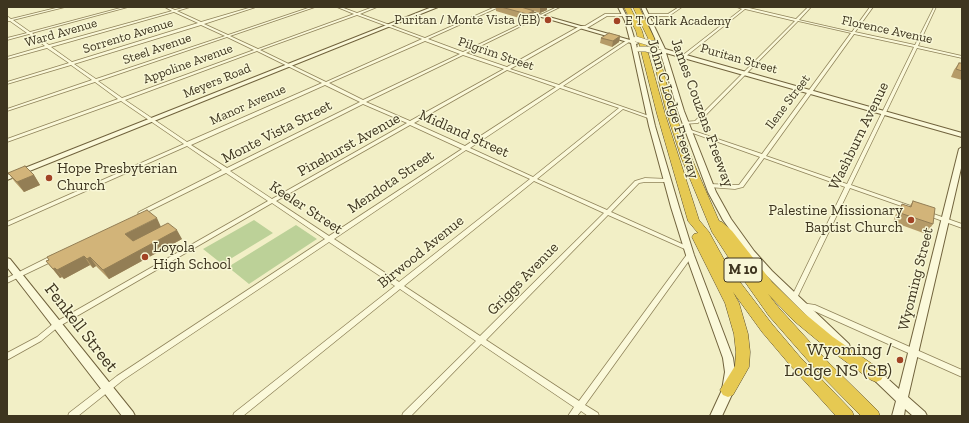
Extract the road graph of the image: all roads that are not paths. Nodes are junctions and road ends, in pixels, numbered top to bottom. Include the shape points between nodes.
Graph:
1 (64, 7) edge
2 (127, 7) edge
3 (166, 7) edge
4 (189, 7) edge
5 (255, 7) edge
6 (314, 7) edge
7 (338, 7) edge
8 (376, 7) edge
9 (436, 7) edge
10 (498, 7) edge
11 (509, 7) edge
12 (559, 7) edge
13 (620, 7) edge
14 (681, 7) edge
15 (738, 7) edge
16 (810, 7) edge
17 (872, 7) edge
18 (935, 7) edge
19 (634, 8) edge
20 (745, 8) edge
21 (174, 11) junction
22 (357, 14) junction
23 (647, 15) junction
24 (540, 16) junction
25 (7, 17) edge
26 (9, 20) edge
27 (797, 20) junction
28 (201, 24) junction
29 (389, 26) junction
30 (581, 27) junction
31 (29, 33) junction
32 (854, 33) junction
33 (227, 36) junction
34 (7, 38) edge
35 (425, 39) junction
36 (635, 44) junction
37 (915, 46) junction
38 (48, 47) junction
39 (661, 49) junction
40 (256, 50) junction
41 (464, 54) junction
42 (684, 56) junction
43 (962, 57) edge
44 (7, 58) edge
45 (71, 64) junction
46 (289, 65) junction
47 (508, 69) junction
48 (745, 73) junction
49 (95, 80) junction
50 (7, 83) edge
51 (324, 83) junction
52 (559, 87) junction
53 (811, 92) junction
54 (121, 99) junction
55 (363, 102) junction
56 (622, 108) junction
57 (7, 110) edge
58 (883, 112) junction
59 (650, 117) junction
60 (152, 120) junction
61 (686, 123) junction
62 (410, 124) junction
63 (689, 131) junction
64 (962, 135) edge
65 (7, 141) edge
66 (187, 144) junction
67 (465, 149) junction
68 (962, 149) edge
69 (763, 156) junction
70 (227, 171) junction
71 (7, 178) edge
72 (532, 179) junction
73 (667, 180) junction
74 (848, 185) junction
75 (710, 186) junction
76 (272, 201) junction
77 (918, 210) edge
78 (606, 213) junction
79 (925, 213) edge
80 (137, 216) edge
81 (946, 220) junction
82 (694, 221) junction
83 (713, 221) junction
84 (7, 224) edge
85 (962, 226) edge
86 (330, 239) junction
87 (690, 252) junction
88 (60, 254) edge
89 (7, 261) edge
90 (18, 275) junction
91 (7, 281) edge
92 (399, 286) junction
93 (794, 298) junction
94 (802, 306) junction
95 (56, 325) junction
96 (482, 340) junction
97 (914, 352) junction
98 (7, 358) edge
99 (962, 374) edge
100 (876, 375) junction
101 (107, 390) junction
102 (728, 390) junction
103 (902, 399) junction
104 (579, 406) junction
105 (72, 416) edge
106 (129, 416) edge
107 (237, 416) edge
108 (406, 416) edge
109 (572, 416) edge
110 (595, 416) edge
111 (716, 416) edge
112 (846, 416) edge
113 (872, 416) edge
114 (898, 416) edge
115 (920, 416) edge

1 - 26 street
2 - 31 street
3 - 21 street, Midland Street
4 - 21 street, Ward Avenue
5 - 28 street, Sorrento Avenue
6 - 33 street, Steel Avenue
7 - 22 street, Pilgrim Street
8 - 22 street, Appoline Avenue
9 - 29 street, Meyers Road
10 - 35 street, Manor Avenue
11 - 24 street
12 - 24 street, Monte Vista Street
13 - 19 street, James Couzens Freeway
14 - 23 street via 669,15
15 - 20 street, Florence Avenue
16 - 27 street
17 - 32 street, Ilene Street
18 - 37 street, Washburn Avenue
19 - 23 street, James Couzens Freeway
19 - 30 street, Pinehurst Avenue via 606,14 586,27
19 - 36 street, James Couzens Freeway via 631,32
19 - 82 highway, John C Lodge Freeway / M 10 via 661,114
19 - 83 highway, John C Lodge Freeway / M 10 via 651,38 670,111
20 - 27 street, Florence Avenue
20 - 42 street
21 - 28 street, Midland Street
21 - 38 street, Ward Avenue
22 - 29 street, Pilgrim Street
22 - 40 street, Appoline Avenue
23 - 39 street, James Couzens Freeway
24 - 30 street
24 - 41 street, Monte Vista Street
25 - 26 street, Keeler Street
26 - 31 street, Keeler Street
27 - 32 street, Florence Avenue
27 - 48 street
28 - 33 street, Midland Street
28 - 45 street, Sorrento Avenue
29 - 35 street, Pilgrim Street
29 - 46 street, Meyers Road
30 - 36 street
30 - 47 street, Pinehurst Avenue
31 - 34 street
31 - 38 street, Keeler Street
32 - 37 street, Florence Avenue
32 - 53 street, Ilene Street
33 - 40 street, Midland Street
33 - 49 street, Steel Avenue
35 - 41 street, Pilgrim Street
35 - 51 street, Manor Avenue
36 - 39 street, bridge via 650,50
36 - 39 street, bridge via 649,43
36 - 52 street, Mendota Street
36 - 59 street
37 - 43 street, Florence Avenue
37 - 58 street, Washburn Avenue
38 - 44 street, Ward Avenue
38 - 45 street, Keeler Street
39 - 42 street, Puritan Street
39 - 61 street, James Couzens Freeway
40 - 46 street, Midland Street
40 - 54 street, Appoline Avenue
41 - 47 street, Pilgrim Street
41 - 55 street, Monte Vista Street
42 - 48 street, Puritan Street
45 - 49 street, Keeler Street
45 - 50 street, Sorrento Avenue
46 - 51 street, Midland Street
46 - 60 street, Meyers Road
47 - 52 street, Pilgrim Street
47 - 62 street, Pinehurst Avenue
48 - 53 street, Puritan Street
48 - 61 street via 696,122
49 - 54 street, Keeler Street
49 - 57 street, Steel Avenue
51 - 55 street, Midland Street
51 - 66 street, Manor Avenue
52 - 56 street, Pilgrim Street
52 - 67 street, Mendota Street
53 - 58 street, Puritan Street
53 - 69 street, Ilene Street
54 - 60 street, Keeler Street
54 - 65 street, Appoline Avenue
55 - 62 street, Midland Street
55 - 70 street, Monte Vista Street
56 - 59 street, Pilgrim Street
56 - 72 street, Birwood Avenue
58 - 64 street, Puritan Street
58 - 74 street, Washburn Avenue
59 - 73 street
60 - 66 street, Keeler Street
60 - 71 street, Meyers Road
61 - 63 street, James Couzens Freeway
62 - 67 street, Midland Street
62 - 76 street, Pinehurst Avenue
63 - 69 street
63 - 75 street, James Couzens Freeway
66 - 70 street, Keeler Street
66 - 84 street, Manor Avenue
67 - 72 street, Midland Street
67 - 86 street, Mendota Street
68 - 81 street, Wyoming Street
69 - 74 street
69 - 75 street, Ilene Street via 741,186
70 - 76 street, Keeler Street
70 - 80 street, Monte Vista Street
72 - 78 street, Midland Street
72 - 92 street, Birwood Avenue
73 - 78 street, Griggs Avenue via 637,182
73 - 87 street
74 - 77 street
74 - 93 street, Washburn Avenue
75 - 93 street, James Couzens Freeway via 739,238
76 - 86 street, Keeler Street
76 - 95 street, Pinehurst Avenue
78 - 87 street, Midland Street
78 - 96 street, Griggs Avenue
79 - 81 street
81 - 85 street
81 - 97 street, Wyoming Street
82 - 102 highway via 695,231 732,303 741,334 742,367
82 - 112 highway, John C Lodge Freeway / M 10 via 744,299 795,361
83 - 100 highway via 728,234 767,285 799,317
83 - 113 highway, John C Lodge Freeway / M 10 via 742,269 774,312 824,368
86 - 92 street, Keeler Street
86 - 101 street, Mendota Street via 158,352
87 - 102 street via 728,358
87 - 104 street
88 - 90 street
89 - 90 street, Fenkell Street
90 - 91 street
90 - 95 street, Fenkell Street
92 - 96 street, Keeler Street
92 - 107 street, Birwood Avenue
93 - 94 street, James Couzens Freeway
94 - 97 street via 814,307
94 - 100 street, James Couzens Freeway
95 - 98 street, Pinehurst Avenue via 39,339
95 - 101 street, Fenkell Street
96 - 104 street, Keeler Street
96 - 108 street, Griggs Avenue
97 - 99 street
97 - 103 street, Wyoming Street
100 - 103 street, James Couzens Freeway
101 - 105 street, Mendota Street
101 - 106 street, Fenkell Street
102 - 111 street
103 - 114 street, Wyoming Street
103 - 115 street, James Couzens Freeway
104 - 109 street
104 - 110 street, Keeler Street

